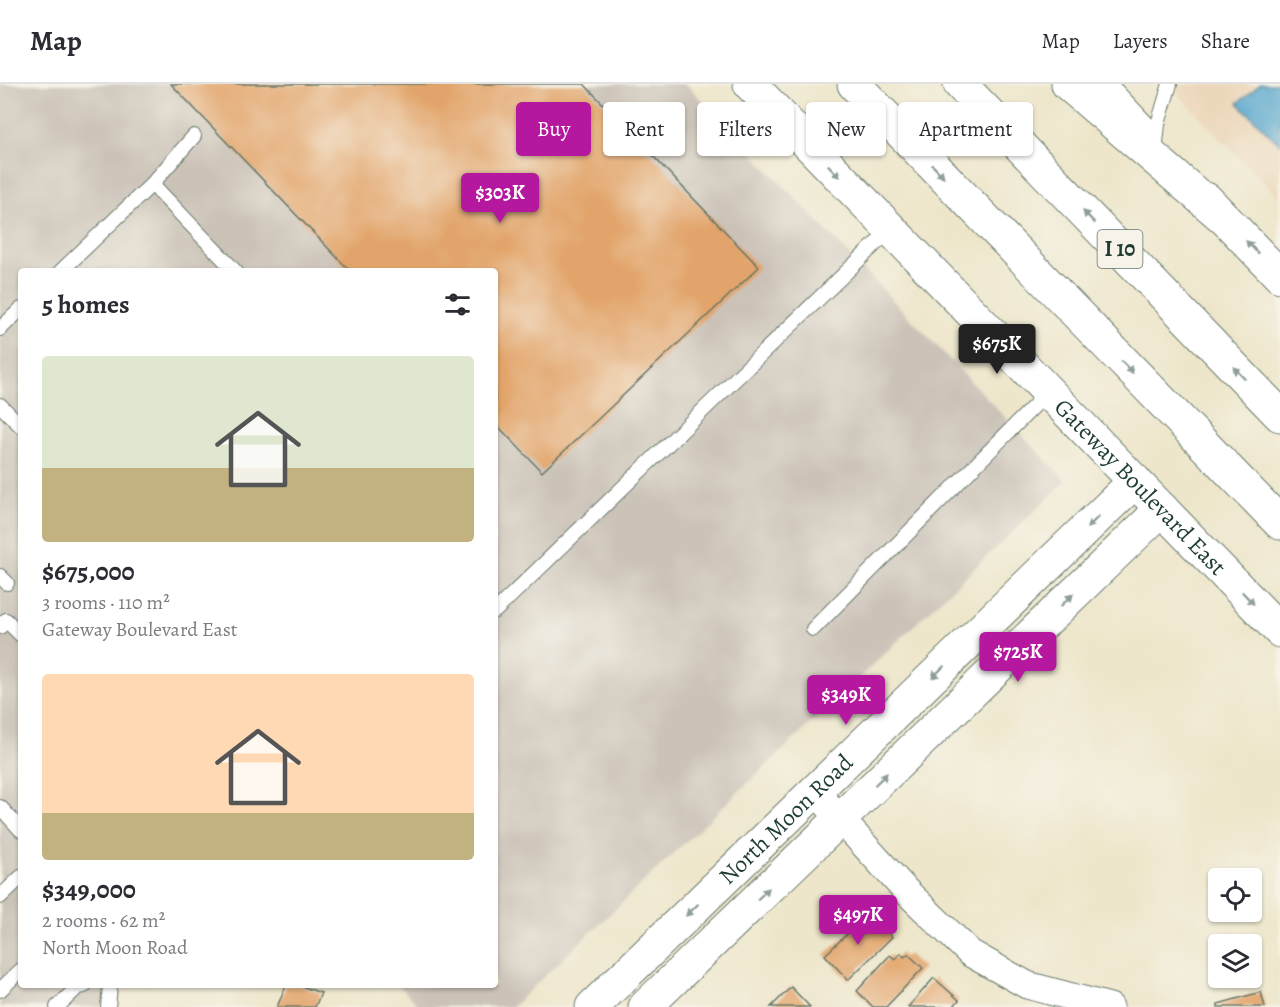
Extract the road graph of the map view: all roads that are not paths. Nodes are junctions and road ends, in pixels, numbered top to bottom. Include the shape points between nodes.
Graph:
1 (750, 84) edge
2 (854, 84) edge
3 (960, 84) edge
4 (1068, 84) edge
5 (1097, 84) edge
6 (1170, 84) edge
7 (194, 136) dead end
8 (1156, 146) junction
9 (152, 184) junction
10 (1225, 219) junction
11 (891, 229) junction
12 (64, 268) edge
13 (232, 268) edge
14 (1280, 276) edge
15 (18, 312) edge
16 (0, 329) edge
17 (1048, 392) junction
18 (0, 405) edge
19 (1280, 415) edge
20 (18, 423) edge
21 (1135, 482) junction
22 (1162, 509) junction
23 (1280, 523) edge
24 (498, 607) edge
25 (0, 627) edge
26 (813, 629) dead end
27 (18, 632) edge
28 (1280, 632) edge
29 (815, 791) junction
30 (0, 807) edge
31 (839, 820) junction
32 (18, 827) edge
33 (18, 880) edge
34 (0, 897) edge
35 (18, 973) edge
36 (77, 988) edge
37 (110, 988) edge
38 (0, 990) edge
39 (650, 1006) edge
40 (57, 1007) edge
41 (108, 1007) edge
42 (592, 1007) edge
43 (1110, 1007) edge

1 -> 11 main road, Gateway Boulevard East
2 -> 23 main road
19 -> 3 main road, I 10
4 - 10 main road
5 - 8 main road
6 - 8 lane
7 - 9 lane
8 - 10 main road
9 - 12 lane
9 - 13 lane
14 -> 10 main road
11 - 17 main road, Gateway Boulevard East
11 - 24 lane
15 - 16 lane
17 - 21 main road, Gateway Boulevard East
17 - 26 lane
18 - 20 lane
21 - 22 main road, Gateway Boulevard East
21 -> 29 main road, North Moon Road
22 -> 28 main road, Gateway Boulevard East
31 -> 22 main road, North Moon Road
25 - 27 lane via 6,620
29 - 31 street
29 -> 42 main road, North Moon Road
30 - 32 lane
39 -> 31 main road, North Moon Road
31 - 43 street via 970,953 1027,984
33 - 34 lane
35 - 38 lane
36 - 40 lane
37 - 41 lane

